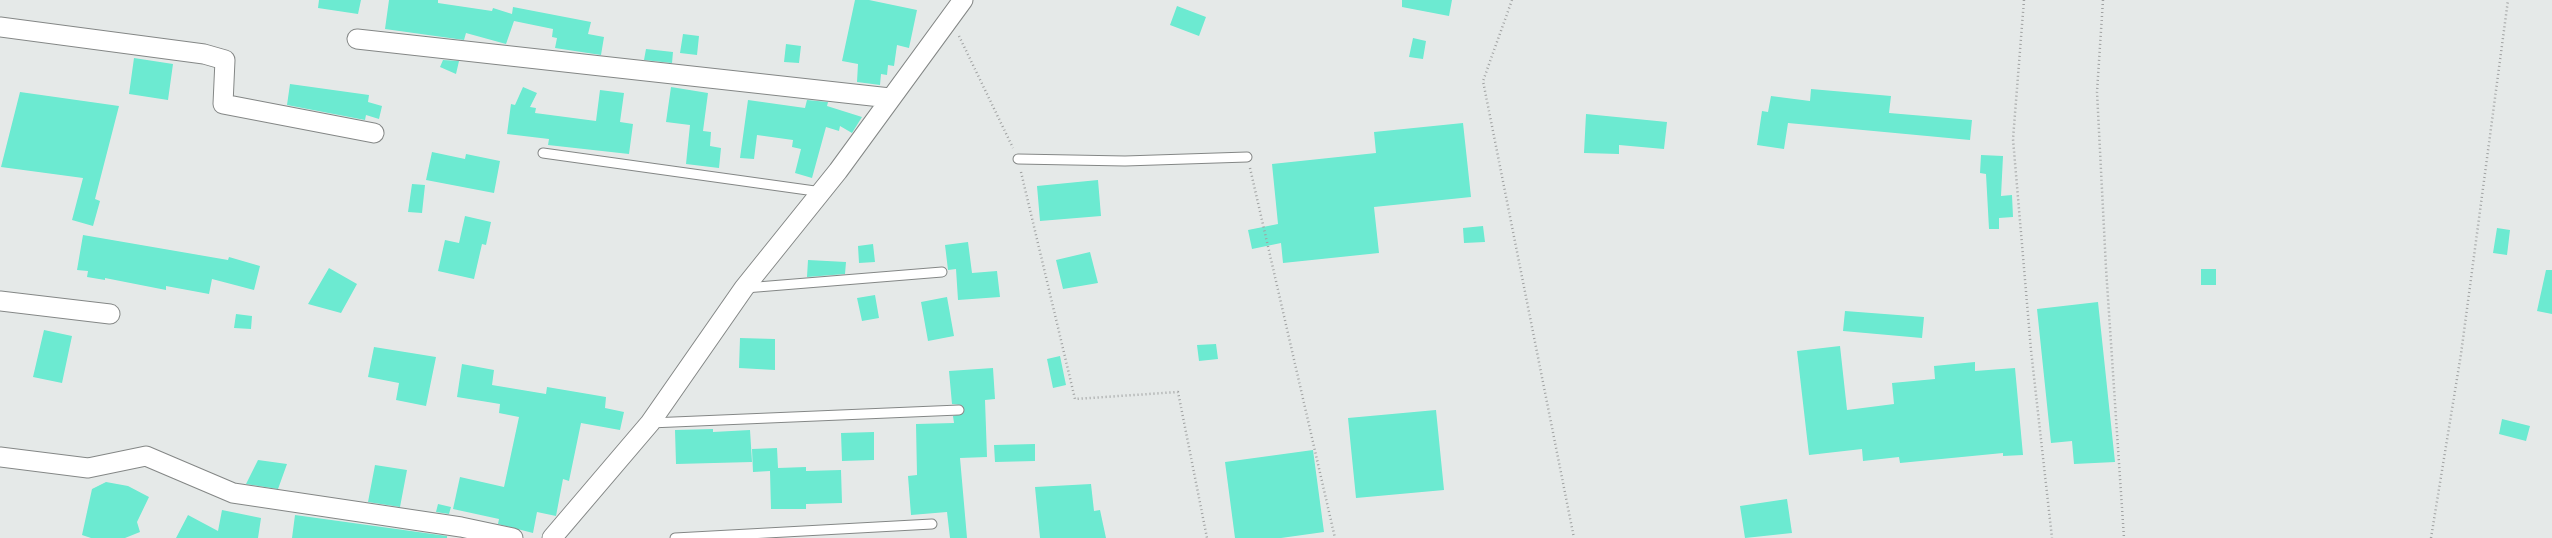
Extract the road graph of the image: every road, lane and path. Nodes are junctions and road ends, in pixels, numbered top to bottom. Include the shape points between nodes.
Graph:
1 (963, 0) edge
2 (1512, 0) edge
3 (2024, 0) edge
4 (2103, 0) edge
5 (2508, 0) edge
6 (950, 17) junction
7 (0, 27) edge
8 (357, 39) dead end
9 (890, 98) junction
10 (374, 133) dead end
11 (543, 153) dead end
12 (1247, 157) joint
13 (1018, 159) junction
14 (822, 192) junction
15 (942, 272) dead end
16 (744, 288) junction
17 (0, 301) edge
18 (110, 314) dead end
19 (959, 410) dead end
20 (650, 422) junction
21 (0, 457) edge
22 (932, 524) dead end
23 (513, 538) edge
24 (552, 538) edge
25 (674, 538) edge
26 (1207, 538) edge
27 (1335, 538) edge
28 (1574, 538) edge
29 (2052, 538) edge
30 (2124, 538) edge
31 (2431, 538) edge

1 - 6 street
2 - 28 path via 1483,81
3 - 29 path via 2013,139 2031,350
4 - 30 path via 2098,92 2106,268
5 - 31 path via 2461,354
6 - 9 street
6 - 13 path
7 - 10 street via 204,54 225,60 223,104
8 - 9 street
9 - 14 street
11 - 14 lane
12 - 13 lane via 1125,161
12 - 27 path
13 - 26 path via 1075,399 1178,392
14 - 16 street
15 - 16 lane
16 - 20 street
17 - 18 street
19 - 20 lane
20 - 24 street
21 - 23 street via 88,468 146,456 233,493 461,527
22 - 25 lane

